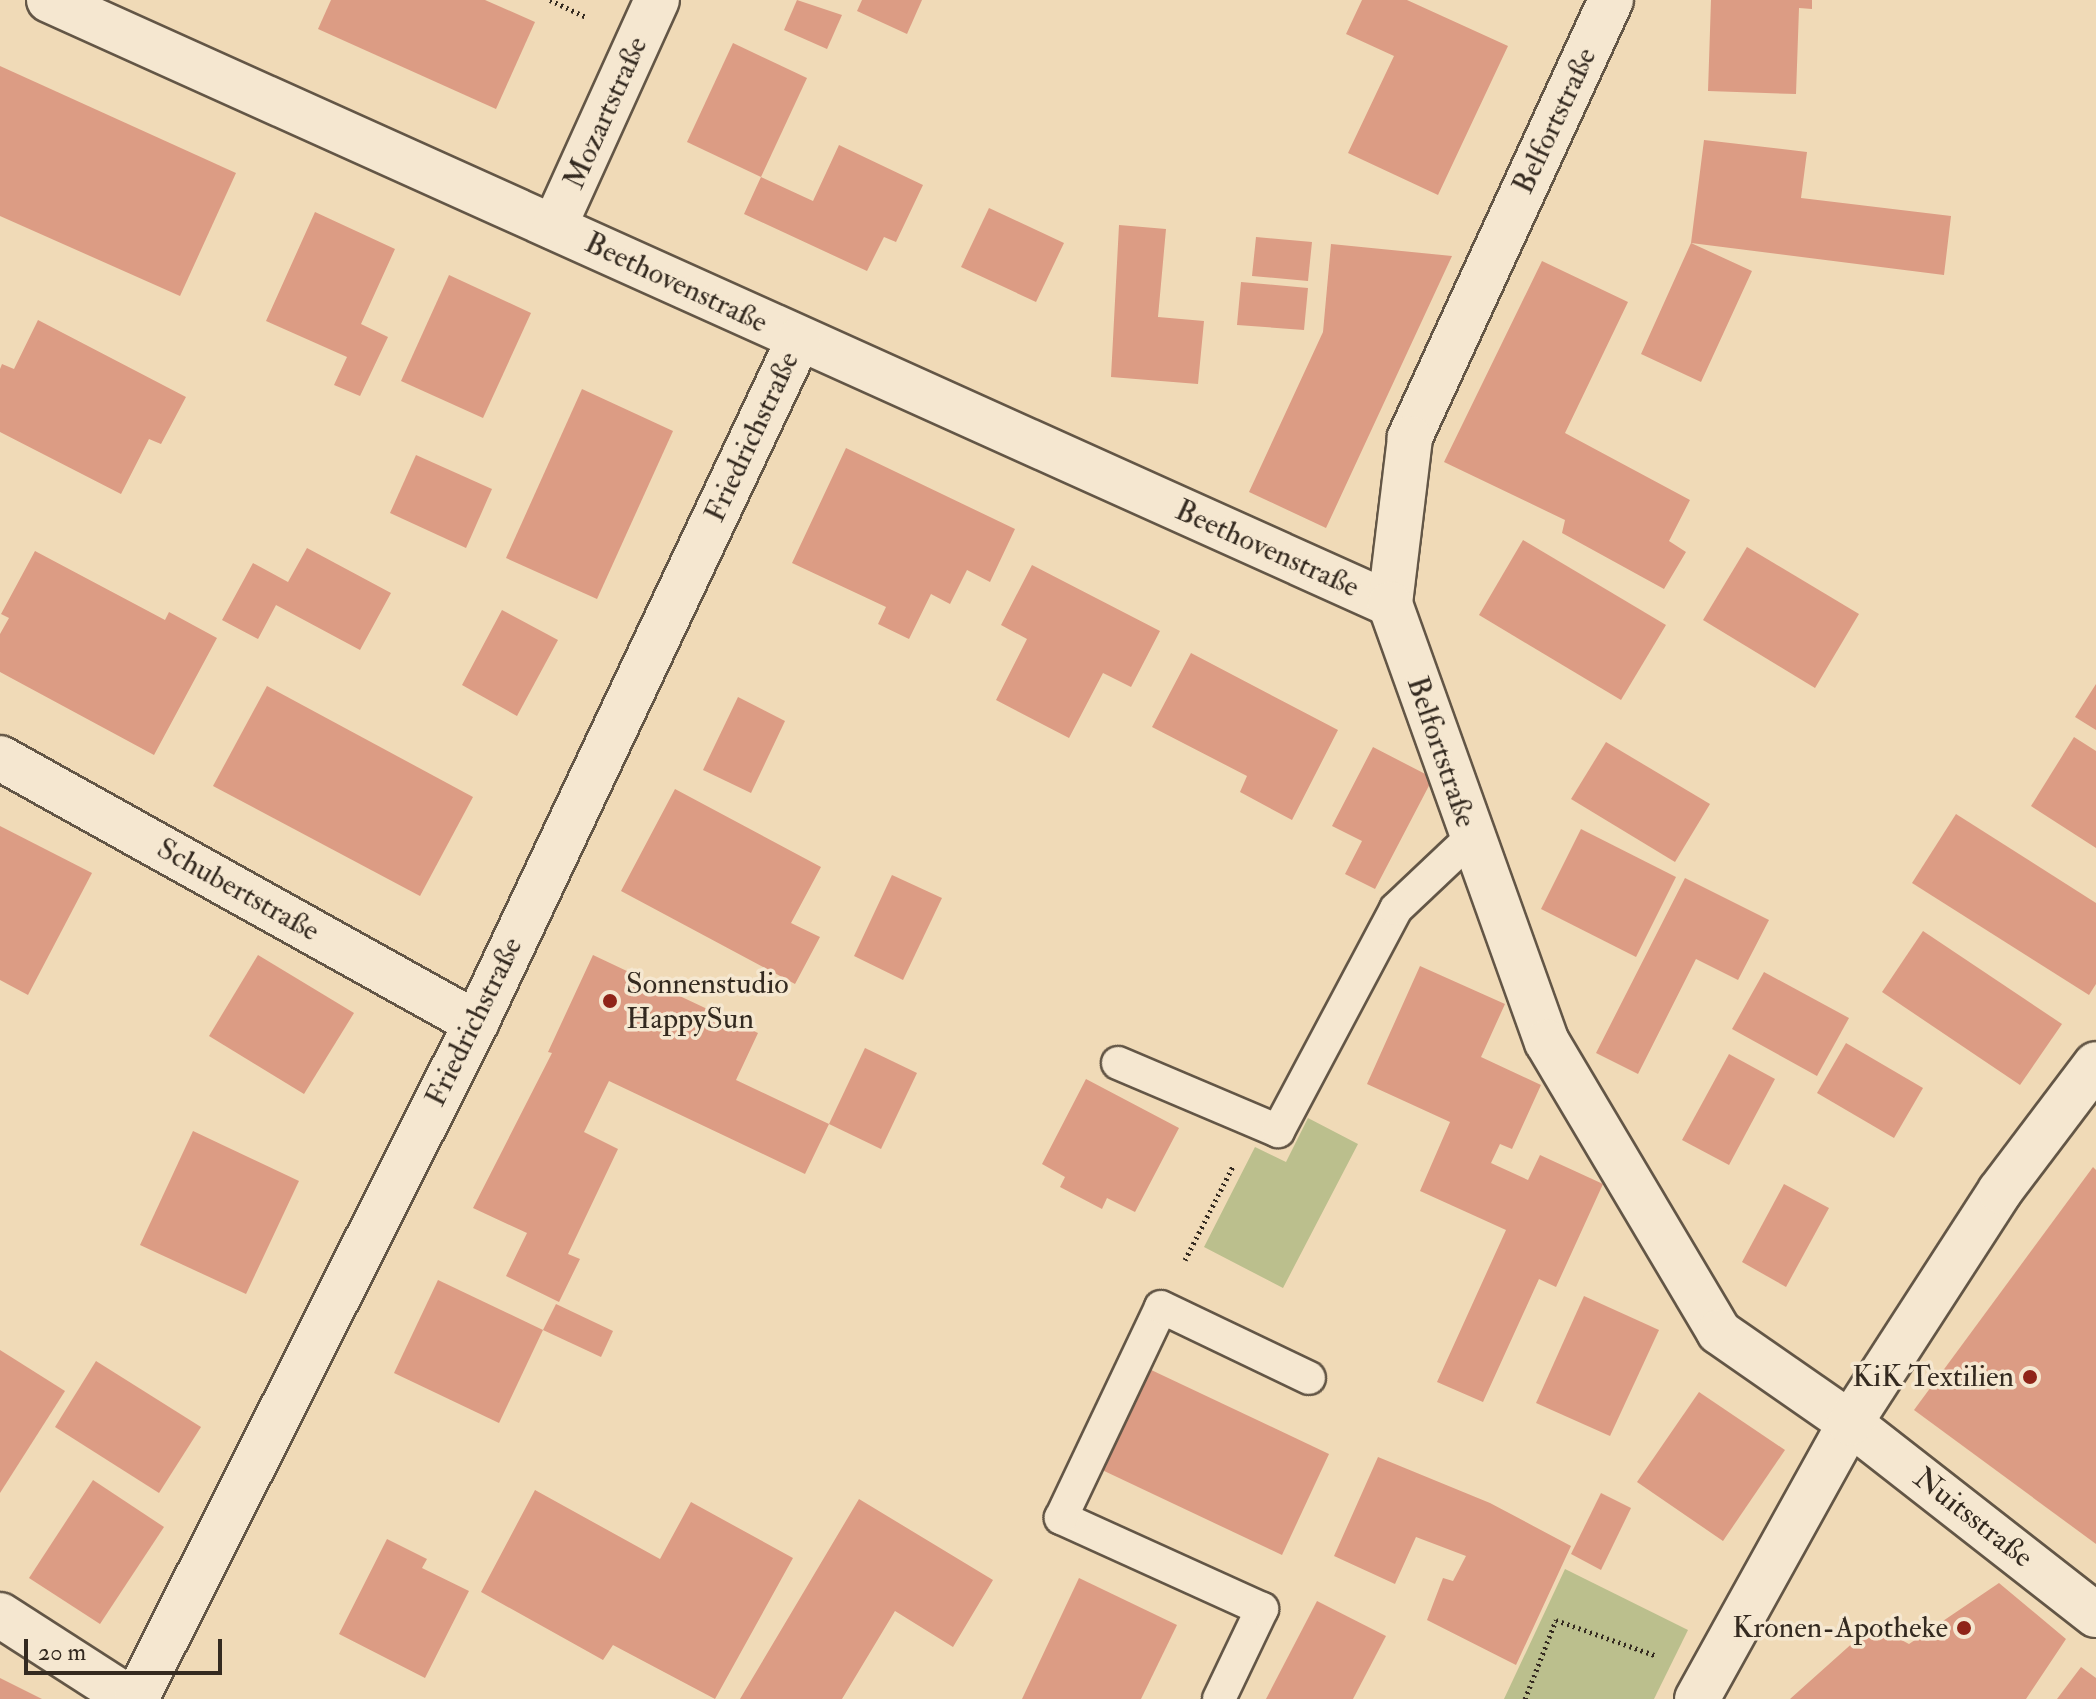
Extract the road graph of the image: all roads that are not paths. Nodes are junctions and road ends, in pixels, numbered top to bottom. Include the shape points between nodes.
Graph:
1 (49, 0) edge
2 (657, 0) edge
3 (1611, 0) edge
4 (554, 227) junction
5 (799, 339) junction
6 (1390, 604) junction
7 (0, 758) edge
8 (1471, 838) junction
9 (476, 1023) junction
10 (1118, 1063) dead end
11 (2096, 1064) edge
12 (1309, 1378) dead end
13 (1850, 1423) junction
14 (0, 1615) edge
15 (2096, 1615) edge
16 (1703, 1687) edge
17 (133, 1699) edge
18 (1219, 1699) edge

1 - 4 street, Beethovenstraße
2 - 4 street, Mozartstraße
3 - 6 street, Belfortstraße via 1410,438
4 - 5 street, Beethovenstraße
5 - 6 street, Beethovenstraße
5 - 9 street, Friedrichstraße
6 - 8 street, Belfortstraße
7 - 9 street, Schubertstraße
8 - 10 lane via 1396,909 1278,1131
8 - 13 street, Belfortstraße via 1547,1042 1719,1332
9 - 17 street, Friedrichstraße
11 - 13 street via 2000,1191
12 - 18 lane via 1161,1307 1061,1518 1262,1609
13 - 15 street, Nuitsstraße
13 - 16 street
14 - 17 street

